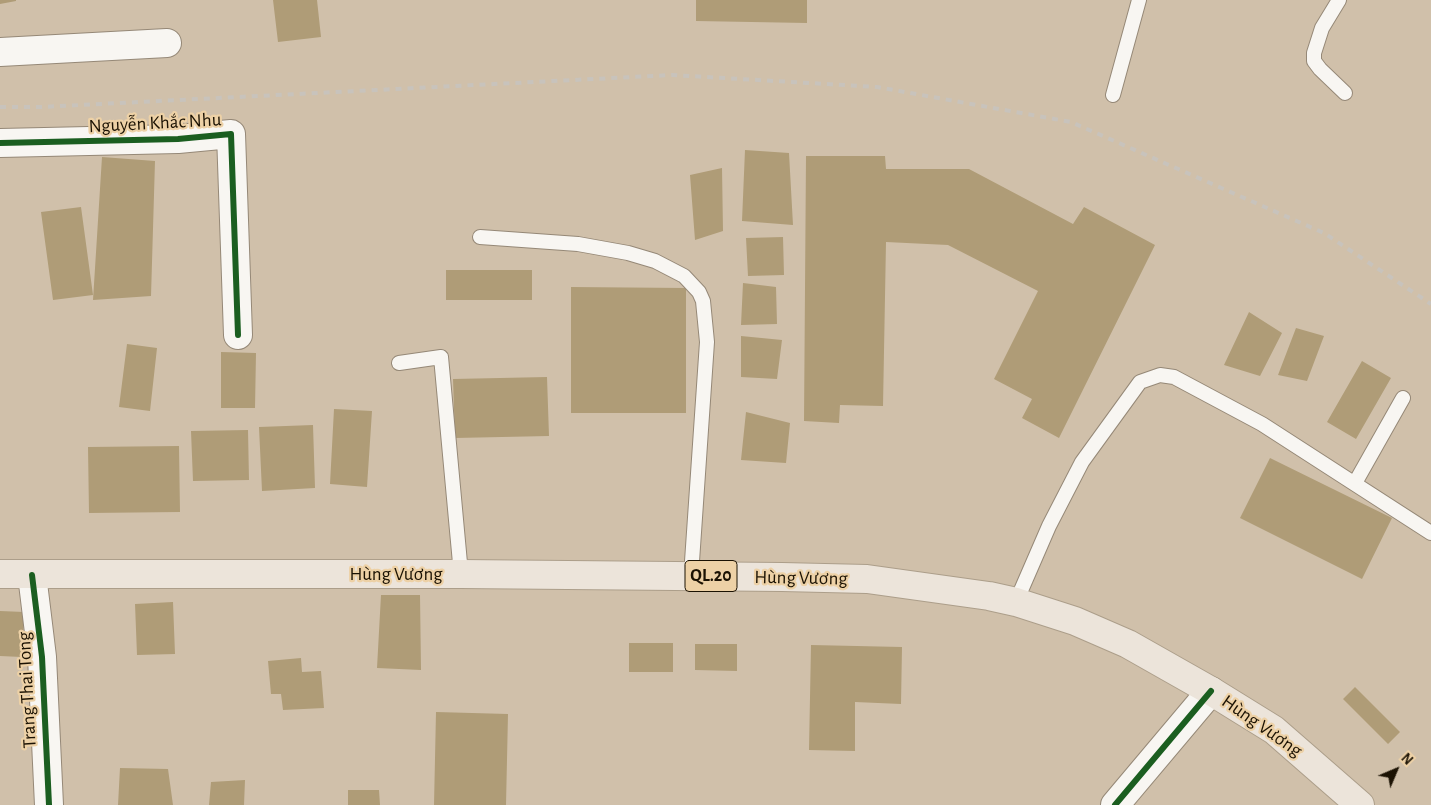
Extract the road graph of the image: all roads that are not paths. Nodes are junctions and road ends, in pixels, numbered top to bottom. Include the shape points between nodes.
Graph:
1 (1139, 0) edge
2 (1339, 0) edge
3 (167, 43) dead end
4 (0, 52) edge
5 (1346, 93) dead end
6 (1113, 95) dead end
7 (0, 143) edge
8 (480, 237) dead end
9 (238, 335) dead end
10 (399, 362) dead end
11 (1403, 398) dead end
12 (1355, 483) junction
13 (1431, 533) edge
14 (0, 574) edge
15 (32, 574) junction
16 (461, 574) junction
17 (691, 576) junction
18 (1016, 602) junction
19 (1211, 691) junction
20 (49, 805) edge
21 (1115, 805) edge
22 (1360, 805) edge

1 - 6 lane
2 - 5 lane via 1322,28 1314,61
3 - 4 street
7 - 9 street, Nguyễn Khắc Nhu via 178,139 231,134
8 - 17 lane via 578,244 628,253 655,261 684,276 699,292 704,302 707,342
10 - 16 lane via 442,357
11 - 12 lane
12 - 13 lane
12 - 18 lane via 1262,424 1174,377 1160,375 1148,378 1140,382 1082,462 1049,526
14 - 15 highway, Hùng Vương / QL.20
15 - 16 highway, Hùng Vương / QL.20
15 - 20 street, Trang Thai Tong via 42,657
16 - 17 highway, Hùng Vương / QL.20
17 - 18 highway, Hùng Vương / QL.20 via 867,579
18 - 19 highway, Hùng Vương / QL.20 via 1128,644
19 - 21 street
19 - 22 highway, Hùng Vương / QL.20 via 1274,730

